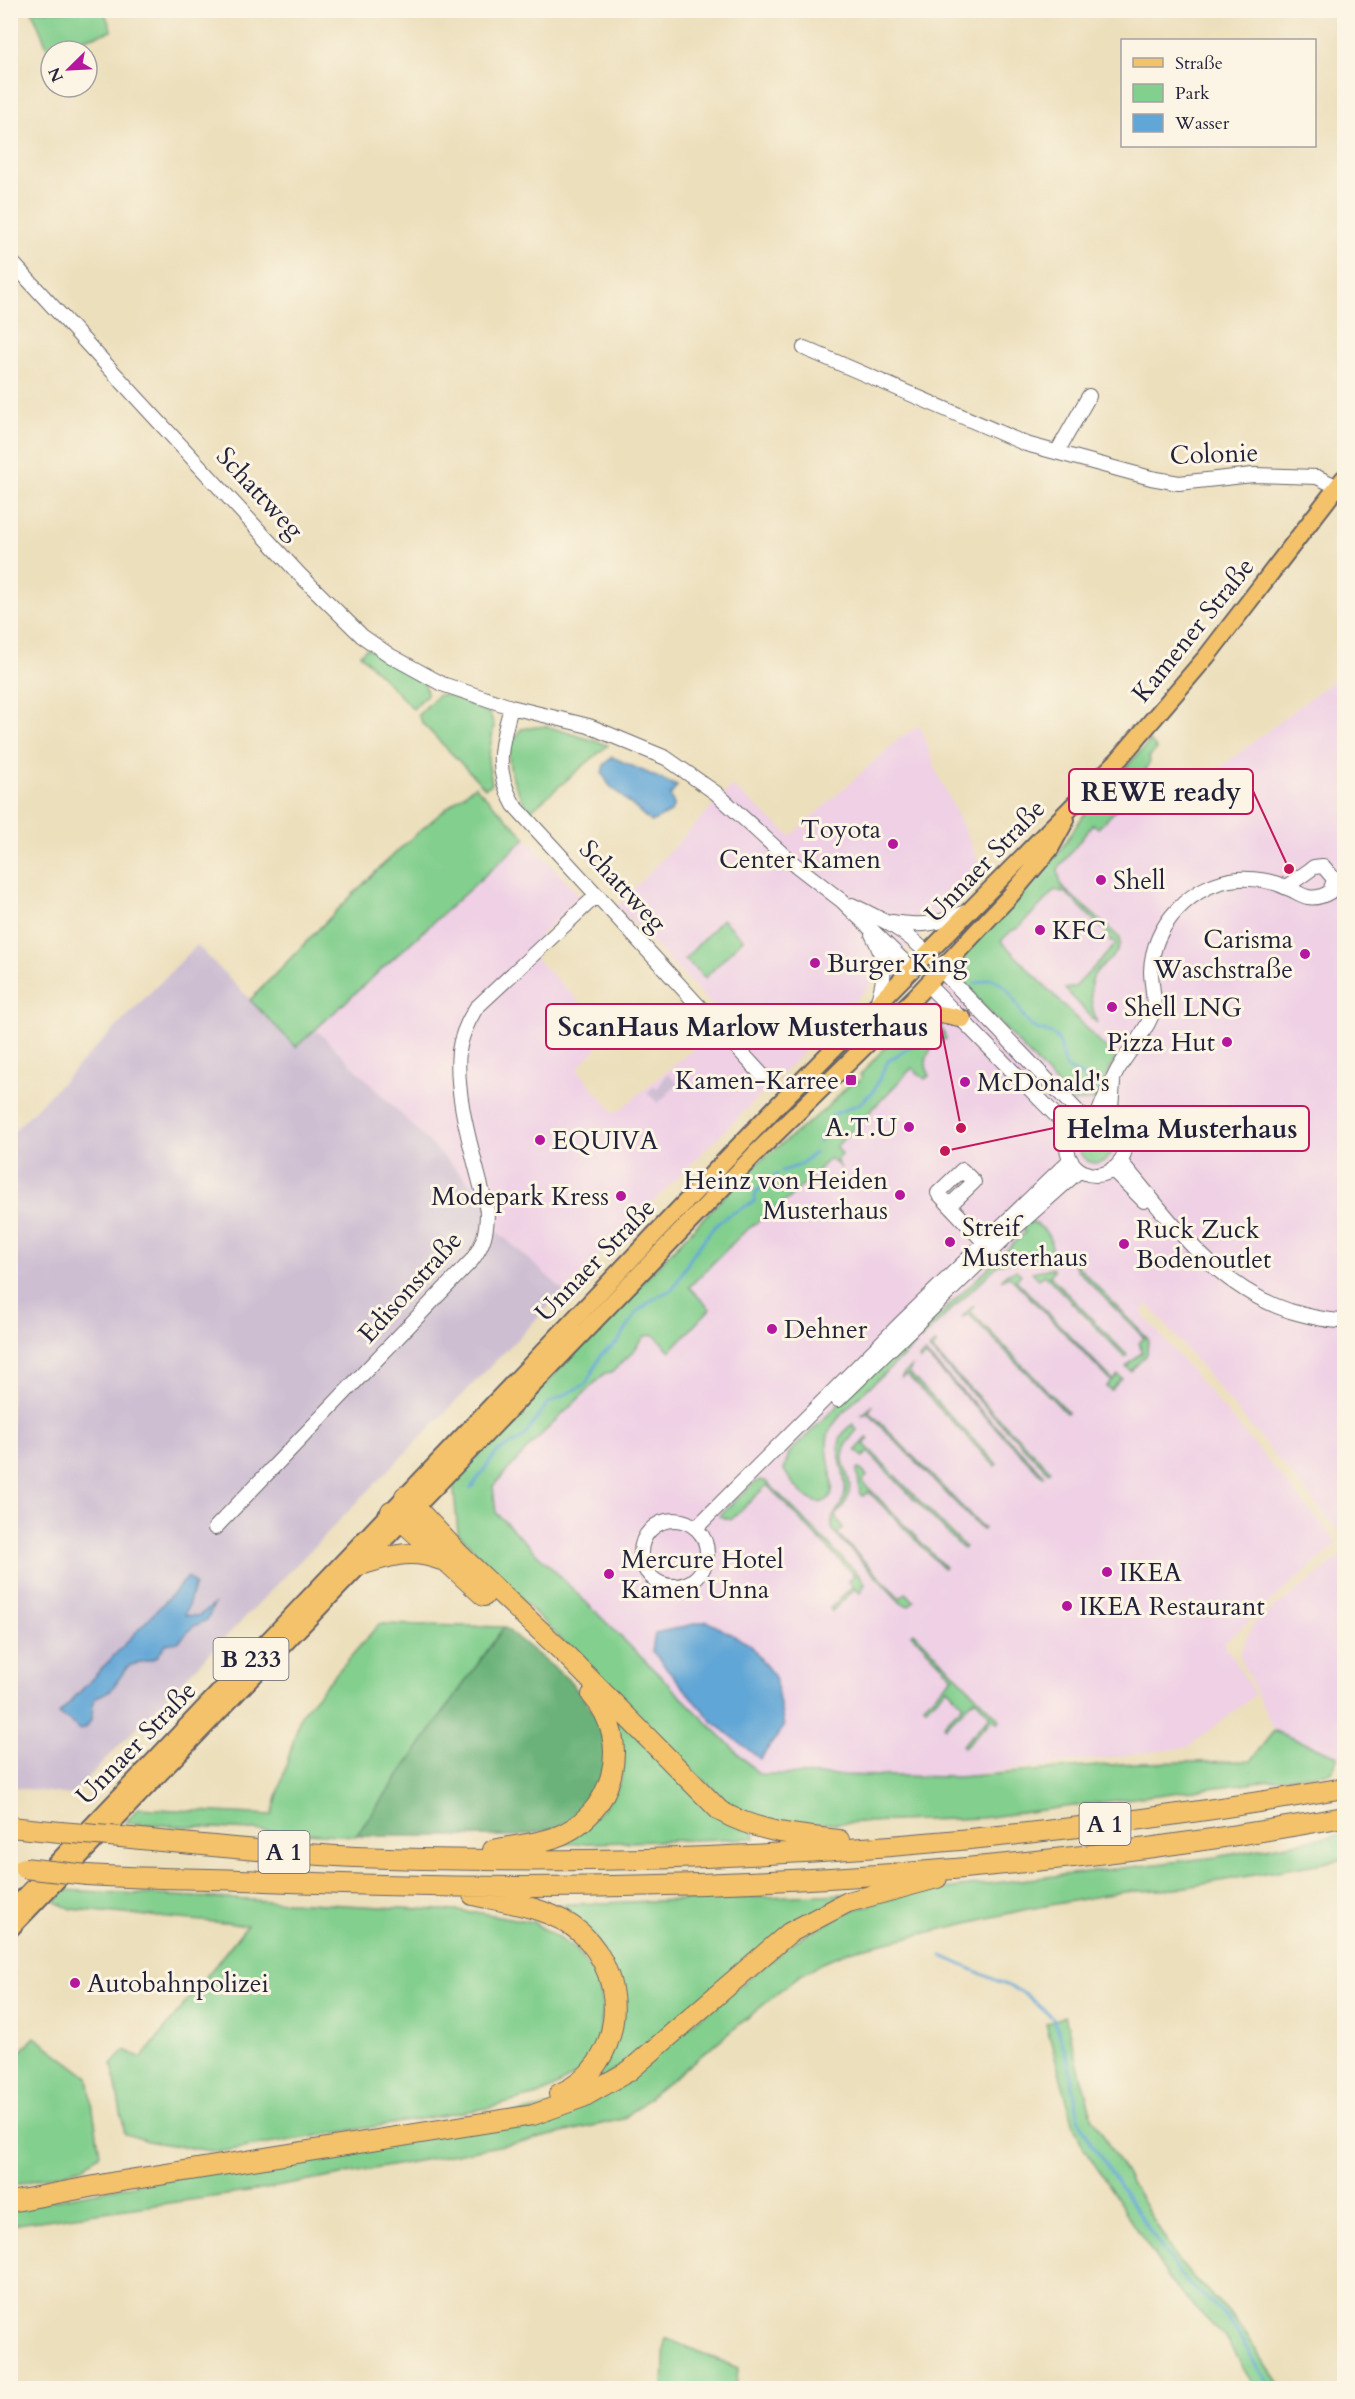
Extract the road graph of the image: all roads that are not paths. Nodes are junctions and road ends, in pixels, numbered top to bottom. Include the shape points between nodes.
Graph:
1 (10, 260) edge
2 (804, 348) dead end
3 (1089, 396) dead end
4 (1058, 452) junction
5 (1342, 485) edge
6 (511, 707) junction
7 (1074, 807) junction
8 (1286, 887) dead end
9 (597, 895) junction
10 (842, 901) junction
11 (971, 910) junction
12 (887, 921) junction
13 (866, 925) junction
14 (928, 955) junction
15 (940, 969) junction
16 (913, 970) junction
17 (927, 984) junction
18 (877, 1006) junction
19 (891, 1019) junction
20 (963, 1019) junction
21 (764, 1076) dead end
22 (1097, 1119) junction
23 (1071, 1131) junction
24 (1075, 1165) junction
25 (1116, 1165) junction
26 (950, 1205) dead end
27 (989, 1245) junction
28 (1344, 1320) edge
29 (404, 1510) junction
30 (215, 1528) dead end
31 (696, 1528) junction
32 (449, 1564) junction
33 (360, 1565) junction
34 (1344, 1788) edge
35 (1344, 1817) edge
36 (10, 1827) edge
37 (886, 1846) junction
38 (446, 1859) junction
39 (984, 1866) junction
40 (17, 1868) edge
41 (444, 1887) junction
42 (10, 1912) edge
43 (10, 1929) edge
44 (10, 2192) edge
45 (10, 2202) edge

1 - 6 street, Schattweg via 362,636 442,684
2 - 4 street, Colonie via 1026,444
3 - 4 street
4 - 5 street, Colonie via 1179,483 1253,475 1317,477
5 - 7 main road, Kamener Straße via 1164,708
6 - 9 street, Schattweg via 500,750 506,791 521,813
6 - 10 street, Schattweg via 589,726 666,758 716,794 789,860
7 - 11 main road, Unnaer Straße
7 - 15 main road, Unnaer Straße via 1050,849
8 - 22 street via 1251,879 1227,880 1203,889 1175,911 1154,952 1152,1015
9 - 21 street, Schattweg
9 - 30 street, Edisonstraße via 476,1008 465,1027 459,1049 459,1072 487,1211 482,1246
10 - 12 street, Schattweg
10 - 13 street, Schattweg
11 - 12 street, Schattweg via 943,922 917,926
11 - 14 main road, Unnaer Straße
12 - 14 street, Schattweg
13 - 16 street, Schattweg
13 - 18 street, Schattweg via 884,962 885,981
14 - 15 main road, Schattweg
14 - 16 main road, Unnaer Straße
15 - 17 main road, Unnaer Straße
15 - 22 street
16 - 17 main road
16 - 18 main road, Unnaer Straße
17 - 19 main road, Unnaer Straße
17 - 20 street
18 - 29 main road, Unnaer Straße via 774,1109
19 - 20 main road via 923,1012
19 - 29 main road, Unnaer Straße
20 - 23 street
22 - 23 street
22 - 25 street via 1122,1133 1124,1142
23 - 24 street via 1067,1145
24 - 25 street via 1098,1175
24 - 27 street
25 - 28 street via 1160,1216 1238,1287 1297,1313
26 - 27 street
27 - 31 street via 777,1458 762,1465
29 - 32 highway
29 - 33 main road, Unnaer Straße / B 233
29 - 37 highway via 460,1555 567,1656 720,1811 741,1823 776,1832
29 - 42 main road, Unnaer Straße / B 233
31 - 31 street via 675,1520 660,1523 648,1532 640,1552 643,1566 652,1578 664,1585 679,1586 699,1575 707,1554 704,1539
32 - 33 highway via 402,1553
32 - 38 highway via 594,1696 607,1715 615,1769 595,1810 554,1838
33 - 43 main road, Unnaer Straße / B 233
34 - 37 highway, A 1 via 1068,1829
35 - 39 highway, A 1
36 - 38 highway, A 1, bridge via 272,1851
37 - 38 highway, A 1 via 660,1858
39 - 41 highway, A 1 via 730,1882
39 - 45 highway via 848,1902 789,1933 629,2071 583,2097 533,2115
40 - 41 highway, A 1, bridge via 87,1875
41 - 44 highway via 560,1919 580,1932 597,1951 609,1973 615,1998 614,2023 608,2046 581,2082 562,2093 513,2109

